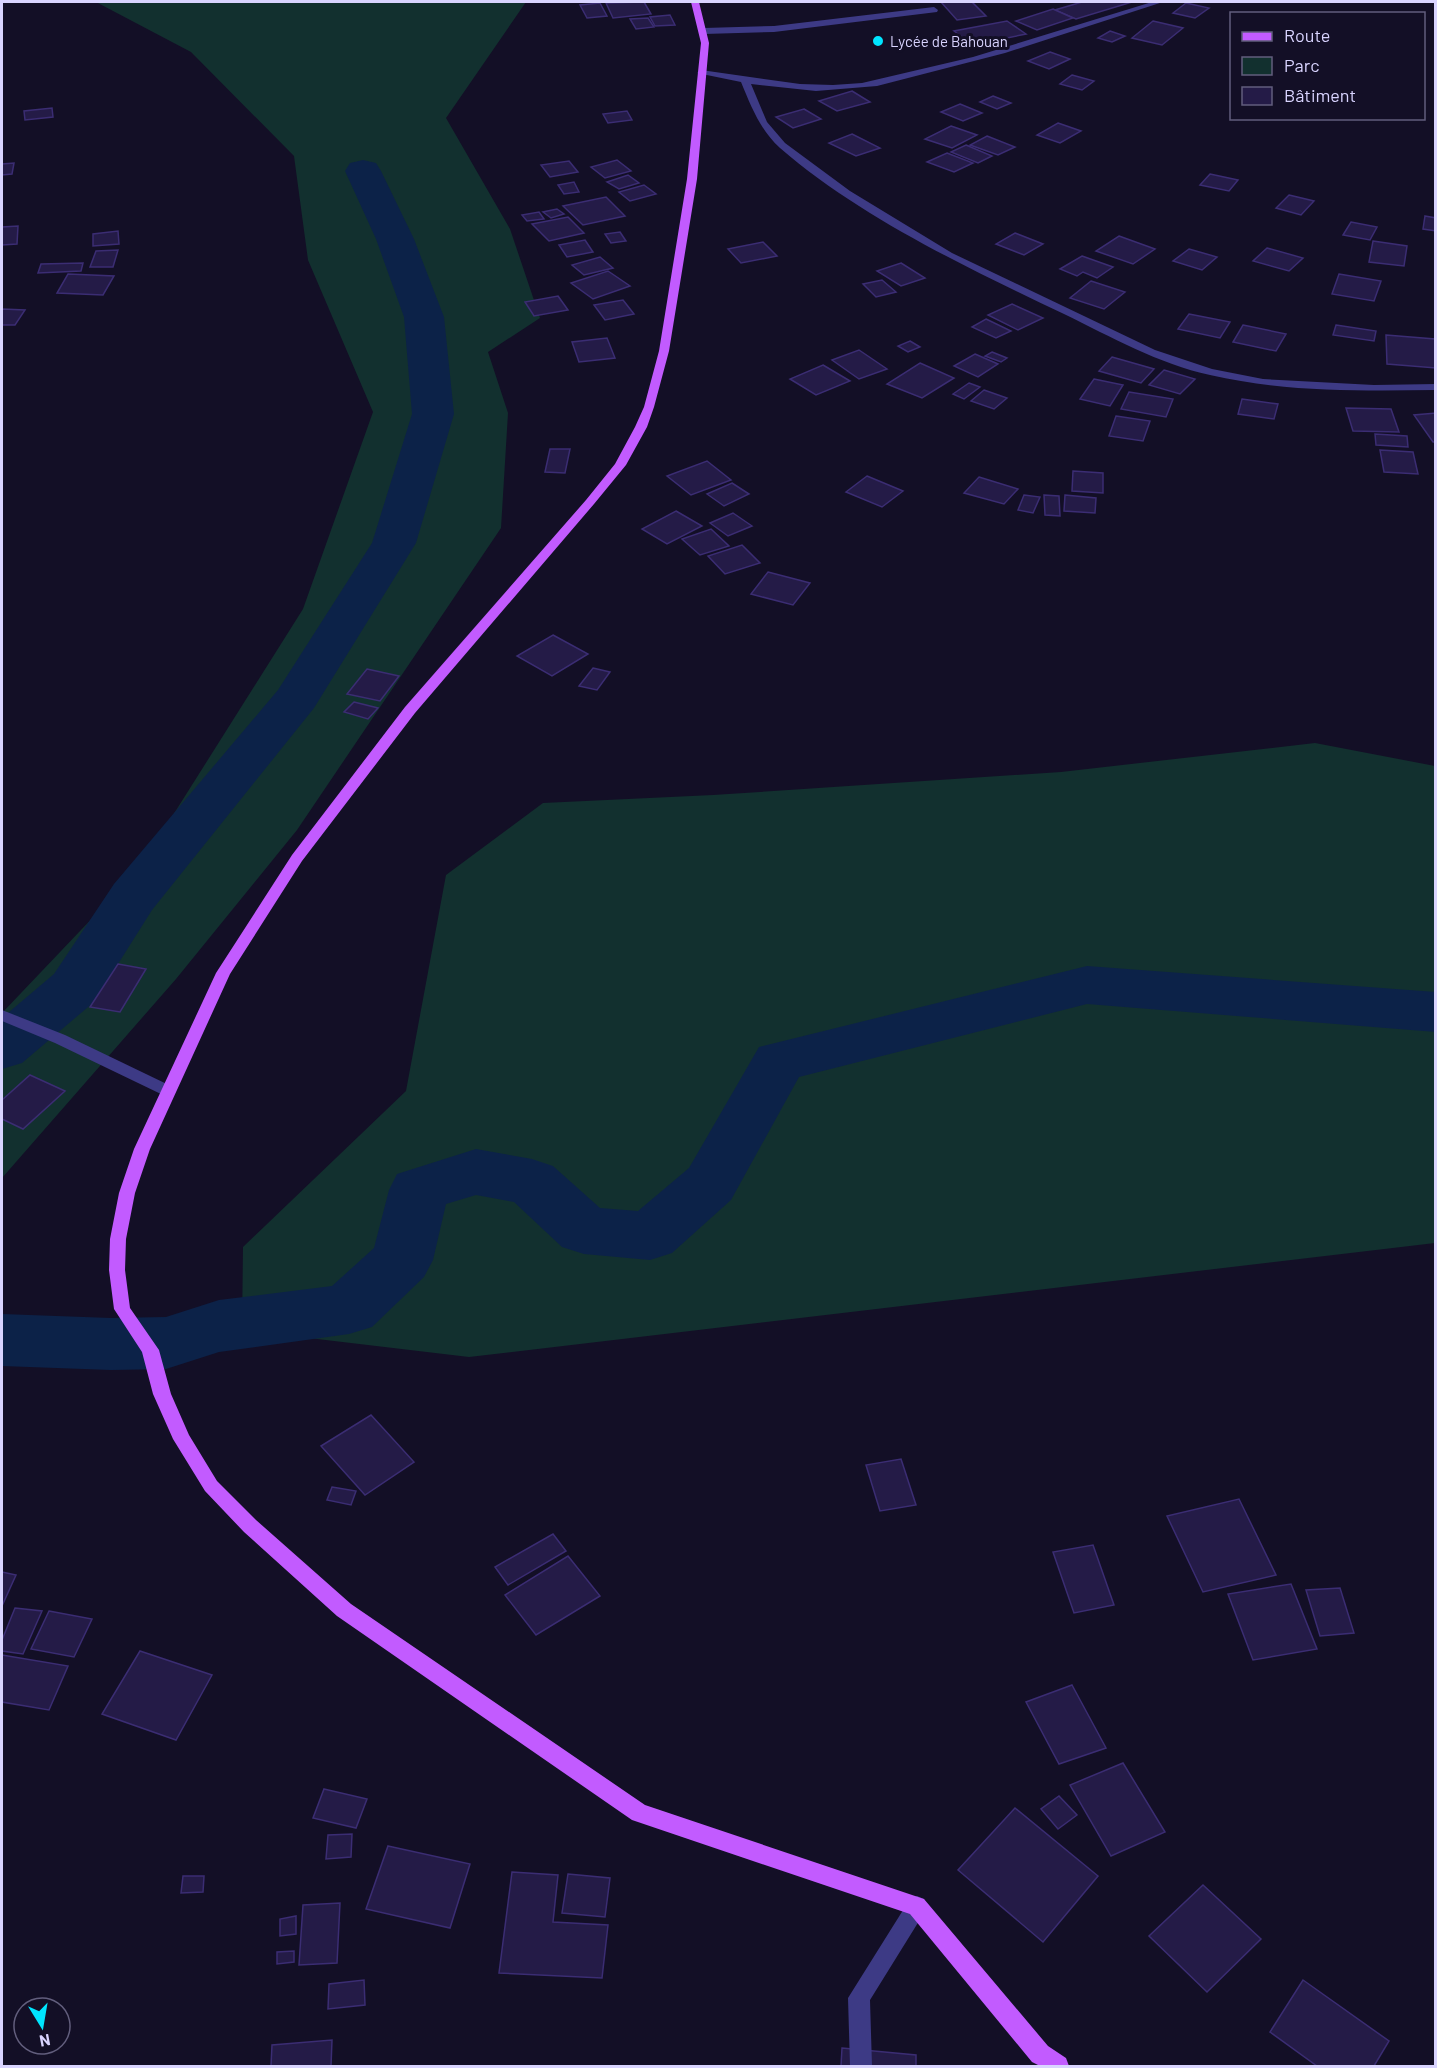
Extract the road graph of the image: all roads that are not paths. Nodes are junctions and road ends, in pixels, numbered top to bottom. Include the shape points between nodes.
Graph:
1 (695, 2) edge
2 (1159, 2) edge
3 (934, 10) dead end
4 (704, 31) junction
5 (701, 74) junction
6 (745, 81) junction
7 (1436, 387) edge
8 (2, 1015) edge
9 (168, 1091) junction
10 (917, 1906) junction
11 (861, 2067) edge
12 (1058, 2067) edge

1 - 4 main road
2 - 6 street via 901,78 834,88
3 - 4 street via 765,30
4 - 5 main road
5 - 6 street
5 - 9 main road via 692,179 664,351 650,407 632,446 590,502 410,710 297,858 223,973
6 - 7 street via 763,123 790,152 833,184 948,255 1133,344 1210,372 1263,382 1297,386
8 - 9 street
9 - 10 main road via 127,1193 118,1239 117,1270 122,1309 150,1350 162,1394 182,1439 211,1486 345,1610 639,1813
10 - 11 street via 859,1998
10 - 12 main road via 1040,2054

